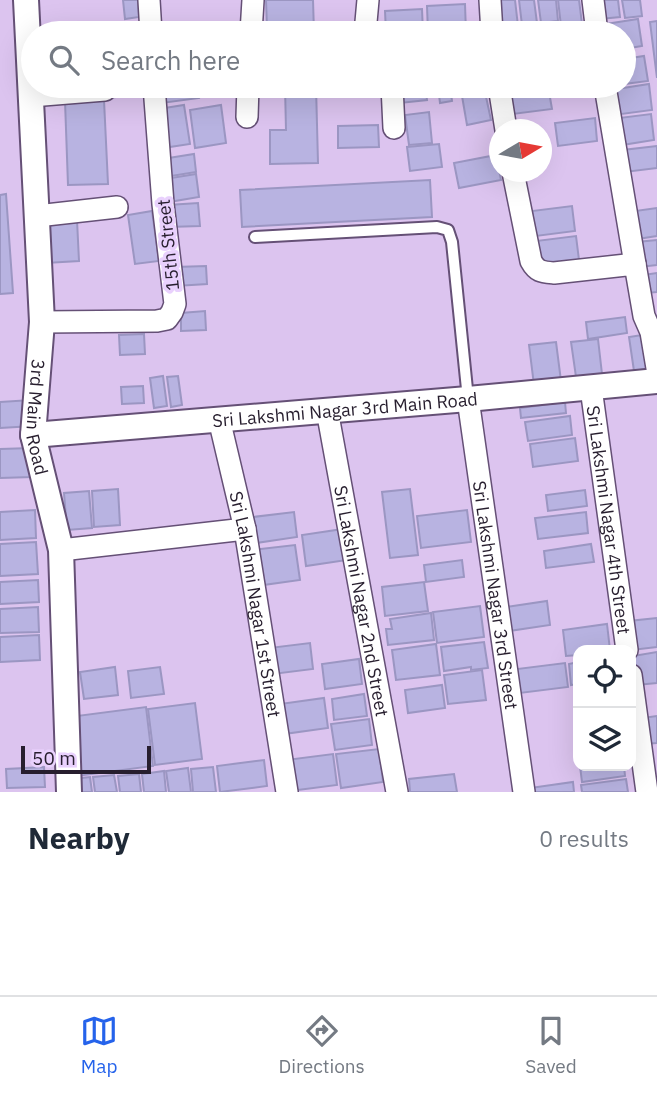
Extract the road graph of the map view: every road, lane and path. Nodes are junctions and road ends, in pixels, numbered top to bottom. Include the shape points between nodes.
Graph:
1 (26, 0) edge
2 (149, 0) edge
3 (253, 0) edge
4 (368, 0) edge
5 (490, 0) edge
6 (593, 0) edge
7 (27, 21) edge
8 (150, 21) edge
9 (252, 21) edge
10 (367, 21) edge
11 (491, 21) edge
12 (596, 21) edge
13 (31, 98) edge
14 (155, 98) edge
15 (248, 98) edge
16 (393, 98) edge
17 (501, 98) edge
18 (607, 98) edge
19 (247, 117) dead end
20 (504, 119) edge
21 (394, 128) dead end
22 (515, 182) edge
23 (117, 207) dead end
24 (37, 216) junction
25 (255, 237) dead end
26 (635, 264) junction
27 (42, 322) junction
28 (657, 368) edge
29 (657, 381) edge
30 (591, 388) junction
31 (468, 399) junction
32 (327, 410) junction
33 (219, 419) junction
34 (33, 435) junction
35 (245, 529) junction
36 (61, 550) junction
37 (626, 645) edge
38 (636, 708) edge
39 (69, 792) edge
40 (287, 792) edge
41 (397, 792) edge
42 (524, 792) edge
43 (647, 792) edge

1 - 7 street, 3rd Main Road
2 - 8 street
3 - 9 street
4 - 10 street
5 - 11 street
6 - 12 street
13 - 24 street, 3rd Main Road
14 - 27 street, 15th Street via 175,304 172,312 157,321
15 - 19 street
16 - 21 street
17 - 20 street
18 - 26 street
22 - 26 street via 535,269 554,273
23 - 24 street
24 - 27 street, 3rd Main Road
25 - 31 lane via 437,226 448,230
26 - 28 street
27 - 34 street, 3rd Main Road
29 - 30 street, Sri Lakshmi Nagar 3rd Main Road
30 - 31 street, Sri Lakshmi Nagar 3rd Main Road
30 - 37 street, Sri Lakshmi Nagar 4th Street
31 - 32 street, Sri Lakshmi Nagar 3rd Main Road
31 - 42 street, Sri Lakshmi Nagar 3rd Street
32 - 33 street, Sri Lakshmi Nagar 3rd Main Road
32 - 41 street, Sri Lakshmi Nagar 2nd Street
33 - 34 street, Sri Lakshmi Nagar 3rd Main Road
33 - 35 street, Sri Lakshmi Nagar 1st Street
34 - 36 street, 3rd Main Road
35 - 36 street
35 - 40 street, Sri Lakshmi Nagar 1st Street
36 - 39 street, 3rd Main Road
38 - 43 street

